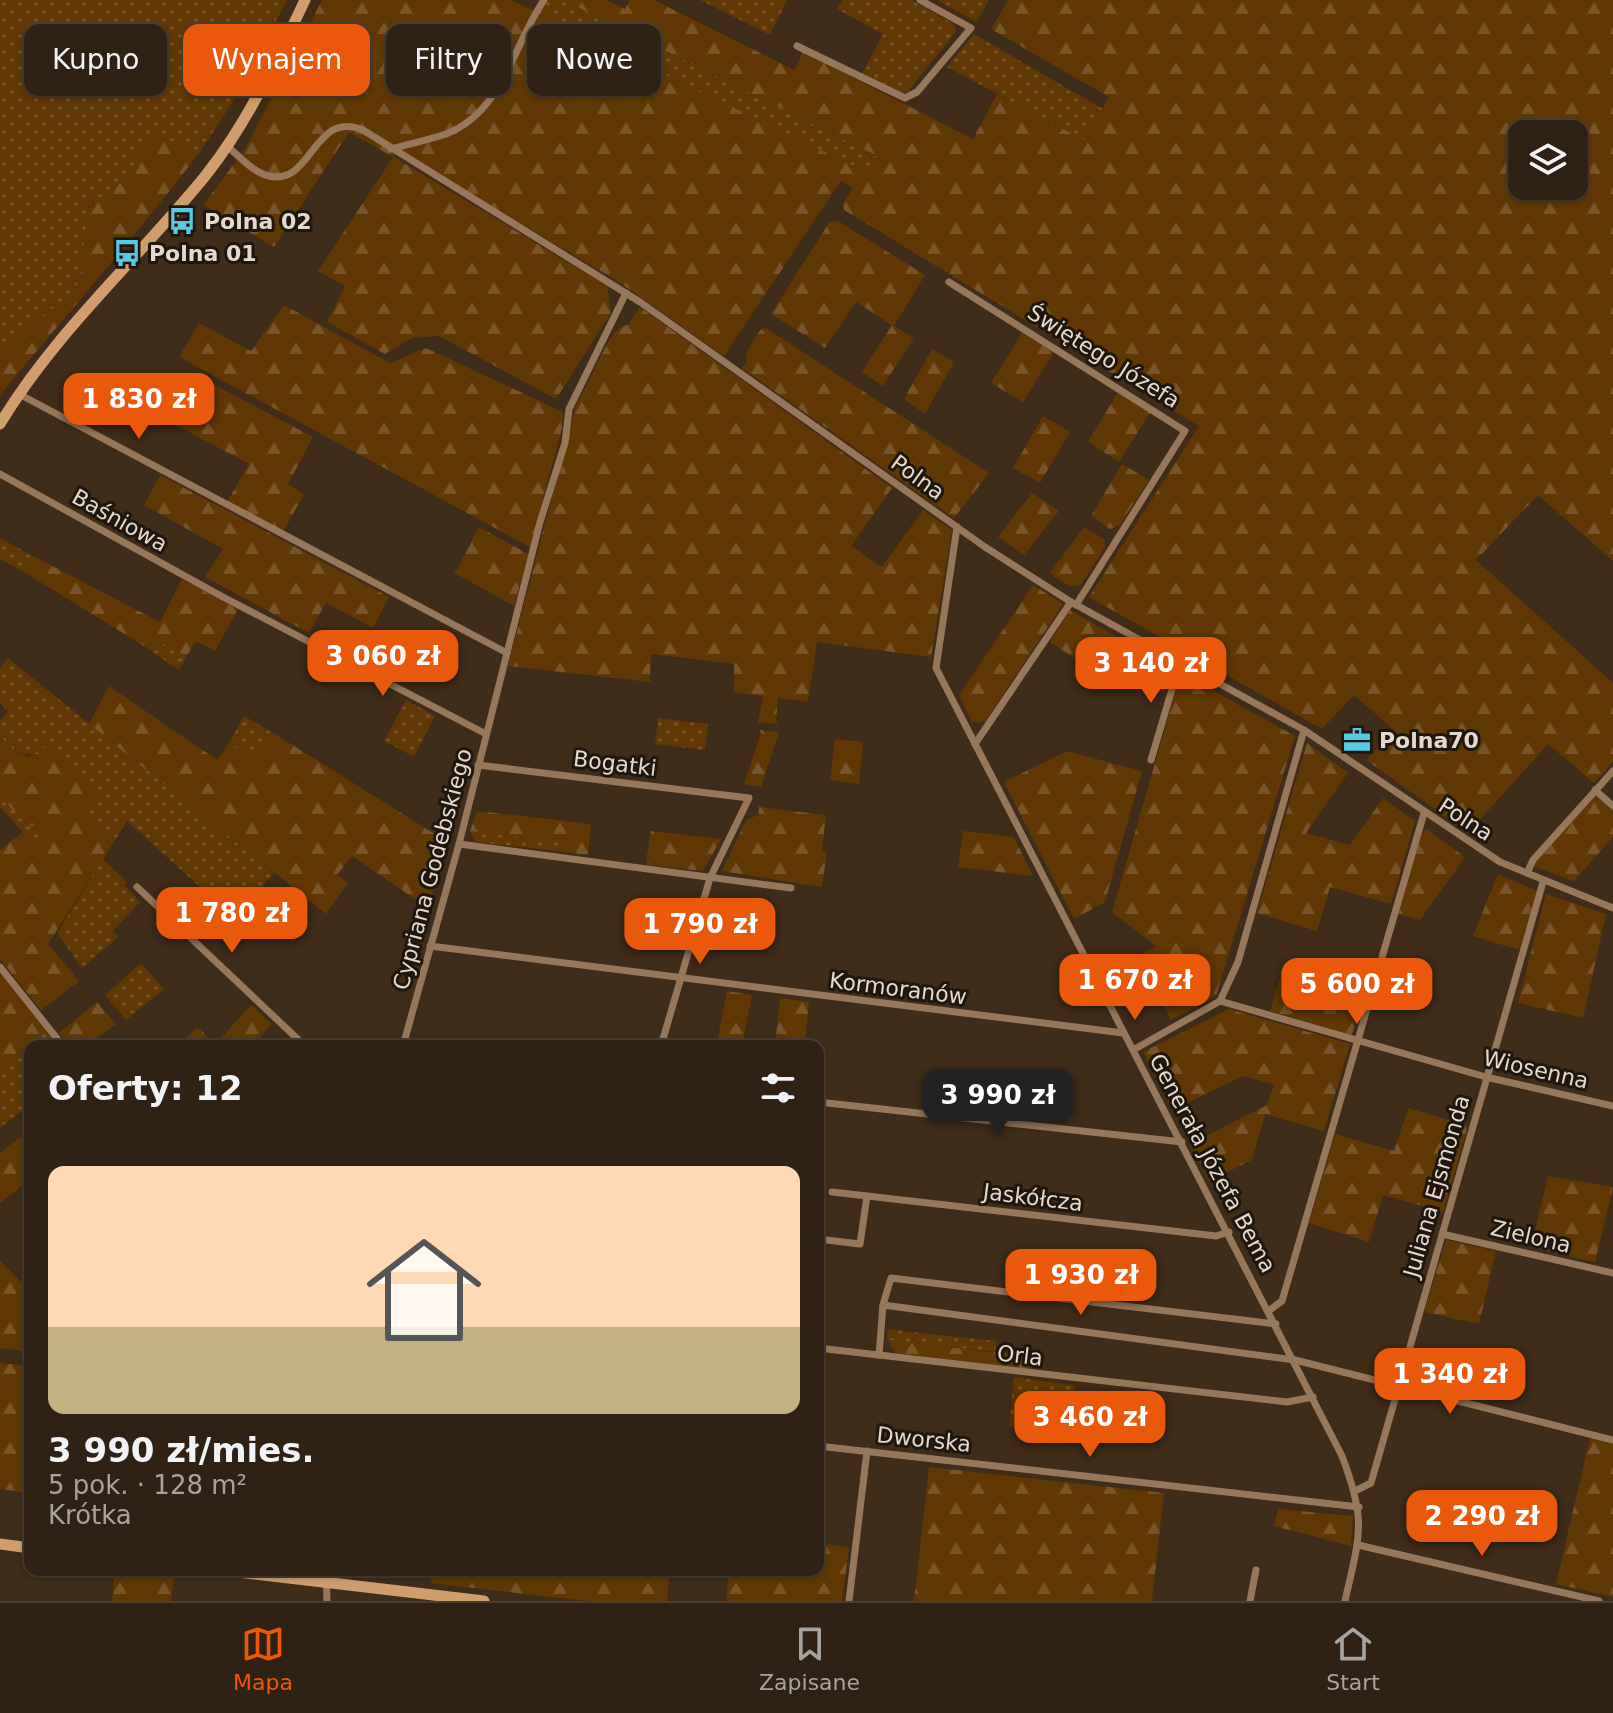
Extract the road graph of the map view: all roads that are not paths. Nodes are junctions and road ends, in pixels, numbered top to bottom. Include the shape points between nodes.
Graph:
1 (305, 0) edge
2 (544, 0) edge
3 (920, 0) edge
4 (797, 46) dead end
5 (227, 146) junction
6 (391, 149) junction
7 (949, 282) dead end
8 (626, 293) junction
9 (19, 394) junction
10 (0, 424) edge
11 (0, 474) edge
12 (957, 527) junction
13 (1074, 604) junction
14 (507, 653) junction
15 (1181, 659) junction
16 (1304, 730) junction
17 (486, 734) junction
18 (975, 744) junction
19 (1151, 760) dead end
20 (478, 765) junction
21 (1613, 771) edge
22 (1595, 790) junction
23 (1613, 806) edge
24 (1424, 813) junction
25 (459, 844) junction
26 (1527, 873) junction
27 (710, 878) junction
28 (1543, 882) junction
29 (137, 887) dead end
30 (791, 888) dead end
31 (1613, 908) edge
32 (430, 946) junction
33 (0, 967) edge
34 (680, 978) junction
35 (1220, 1001) junction
36 (1123, 1033) junction
37 (58, 1040) edge
38 (299, 1040) edge
39 (405, 1040) edge
40 (663, 1040) edge
41 (1356, 1041) junction
42 (1133, 1050) junction
43 (1486, 1077) junction
44 (824, 1103) edge
45 (1613, 1106) edge
46 (1182, 1142) junction
47 (832, 1192) dead end
48 (867, 1196) junction
49 (1229, 1232) junction
50 (1442, 1234) junction
51 (824, 1240) edge
52 (1613, 1273) edge
53 (883, 1305) junction
54 (1270, 1310) junction
55 (1276, 1324) junction
56 (824, 1349) edge
57 (879, 1355) junction
58 (1295, 1360) junction
59 (1397, 1388) junction
60 (1313, 1397) junction
61 (1613, 1440) edge
62 (824, 1447) edge
63 (867, 1451) junction
64 (1355, 1491) junction
65 (1359, 1507) junction
66 (0, 1544) edge
67 (1358, 1545) junction
68 (24, 1547) edge
69 (1256, 1570) dead end
70 (326, 1576) edge
71 (397, 1596) edge
72 (327, 1601) edge
73 (484, 1601) edge
74 (849, 1601) edge
75 (1250, 1601) edge
76 (1345, 1601) edge
77 (1599, 1601) edge

1 - 5 main road
2 - 6 street via 490,101 447,133
3 - 4 street via 971,28 917,92 902,98
5 - 6 street, Polna via 267,176 292,172 325,135 342,125 363,130
5 - 9 main road
6 - 8 street, Polna
7 - 13 street, Świętego Józefa via 1185,431
8 - 12 street, Polna
8 - 14 street, Cypriana Godebskiego via 569,409 565,443
9 - 10 main road
9 - 14 street
11 - 17 street, Baśniowa
12 - 13 street, Polna
12 - 18 street, Generała Józefa Bema via 935,659
13 - 15 street, Polna
13 - 18 street
14 - 17 street, Cypriana Godebskiego
15 - 16 street, Polna
15 - 19 street
16 - 24 street, Polna
16 - 35 street via 1238,962
17 - 20 street, Cypriana Godebskiego
18 - 36 street, Generała Józefa Bema
20 - 25 street, Cypriana Godebskiego
20 - 27 street, Bogatki via 749,798
21 - 22 street
22 - 23 street
22 - 26 street
24 - 26 street, Polna via 1476,848
24 - 41 street
25 - 27 street
25 - 32 street, Cypriana Godebskiego
26 - 28 street, Polna
27 - 30 street
27 - 34 street
28 - 31 street, Polna
28 - 43 street, Juliana Ejsmonda
29 - 38 street
32 - 34 street, Kormoranów
32 - 39 street, Cypriana Godebskiego
33 - 37 street
34 - 36 street, Kormoranów
34 - 40 street
35 - 41 street, Wiosenna
35 - 42 street
36 - 42 street, Generała Józefa Bema
41 - 43 street, Wiosenna
41 - 54 street via 1282,1301
42 - 46 street, Generała Józefa Bema
43 - 45 street, Wiosenna
43 - 50 street, Juliana Ejsmonda
44 - 46 street
46 - 49 street, Generała Józefa Bema
47 - 48 street, Jaskółcza
48 - 49 street, Jaskółcza via 1216,1236
48 - 51 street via 860,1244
49 - 54 street, Generała Józefa Bema
50 - 52 street, Zielona
50 - 59 street, Juliana Ejsmonda
53 - 55 street via 891,1278
53 - 57 street
53 - 58 street
54 - 55 street, Generała Józefa Bema
55 - 58 street, Generała Józefa Bema
56 - 57 street, Orla
57 - 60 street, Orla via 1287,1402
58 - 59 street
58 - 60 street, Generała Józefa Bema
59 - 61 street
59 - 64 street, Juliana Ejsmonda via 1371,1483
60 - 64 street, Generała Józefa Bema
62 - 63 street, Dworska
63 - 65 street, Dworska
63 - 74 street
64 - 65 street, Generała Józefa Bema
65 - 67 street
66 - 68 main road
67 - 76 street
67 - 77 street
69 - 75 street
70 - 71 main road
70 - 72 street
71 - 73 main road

